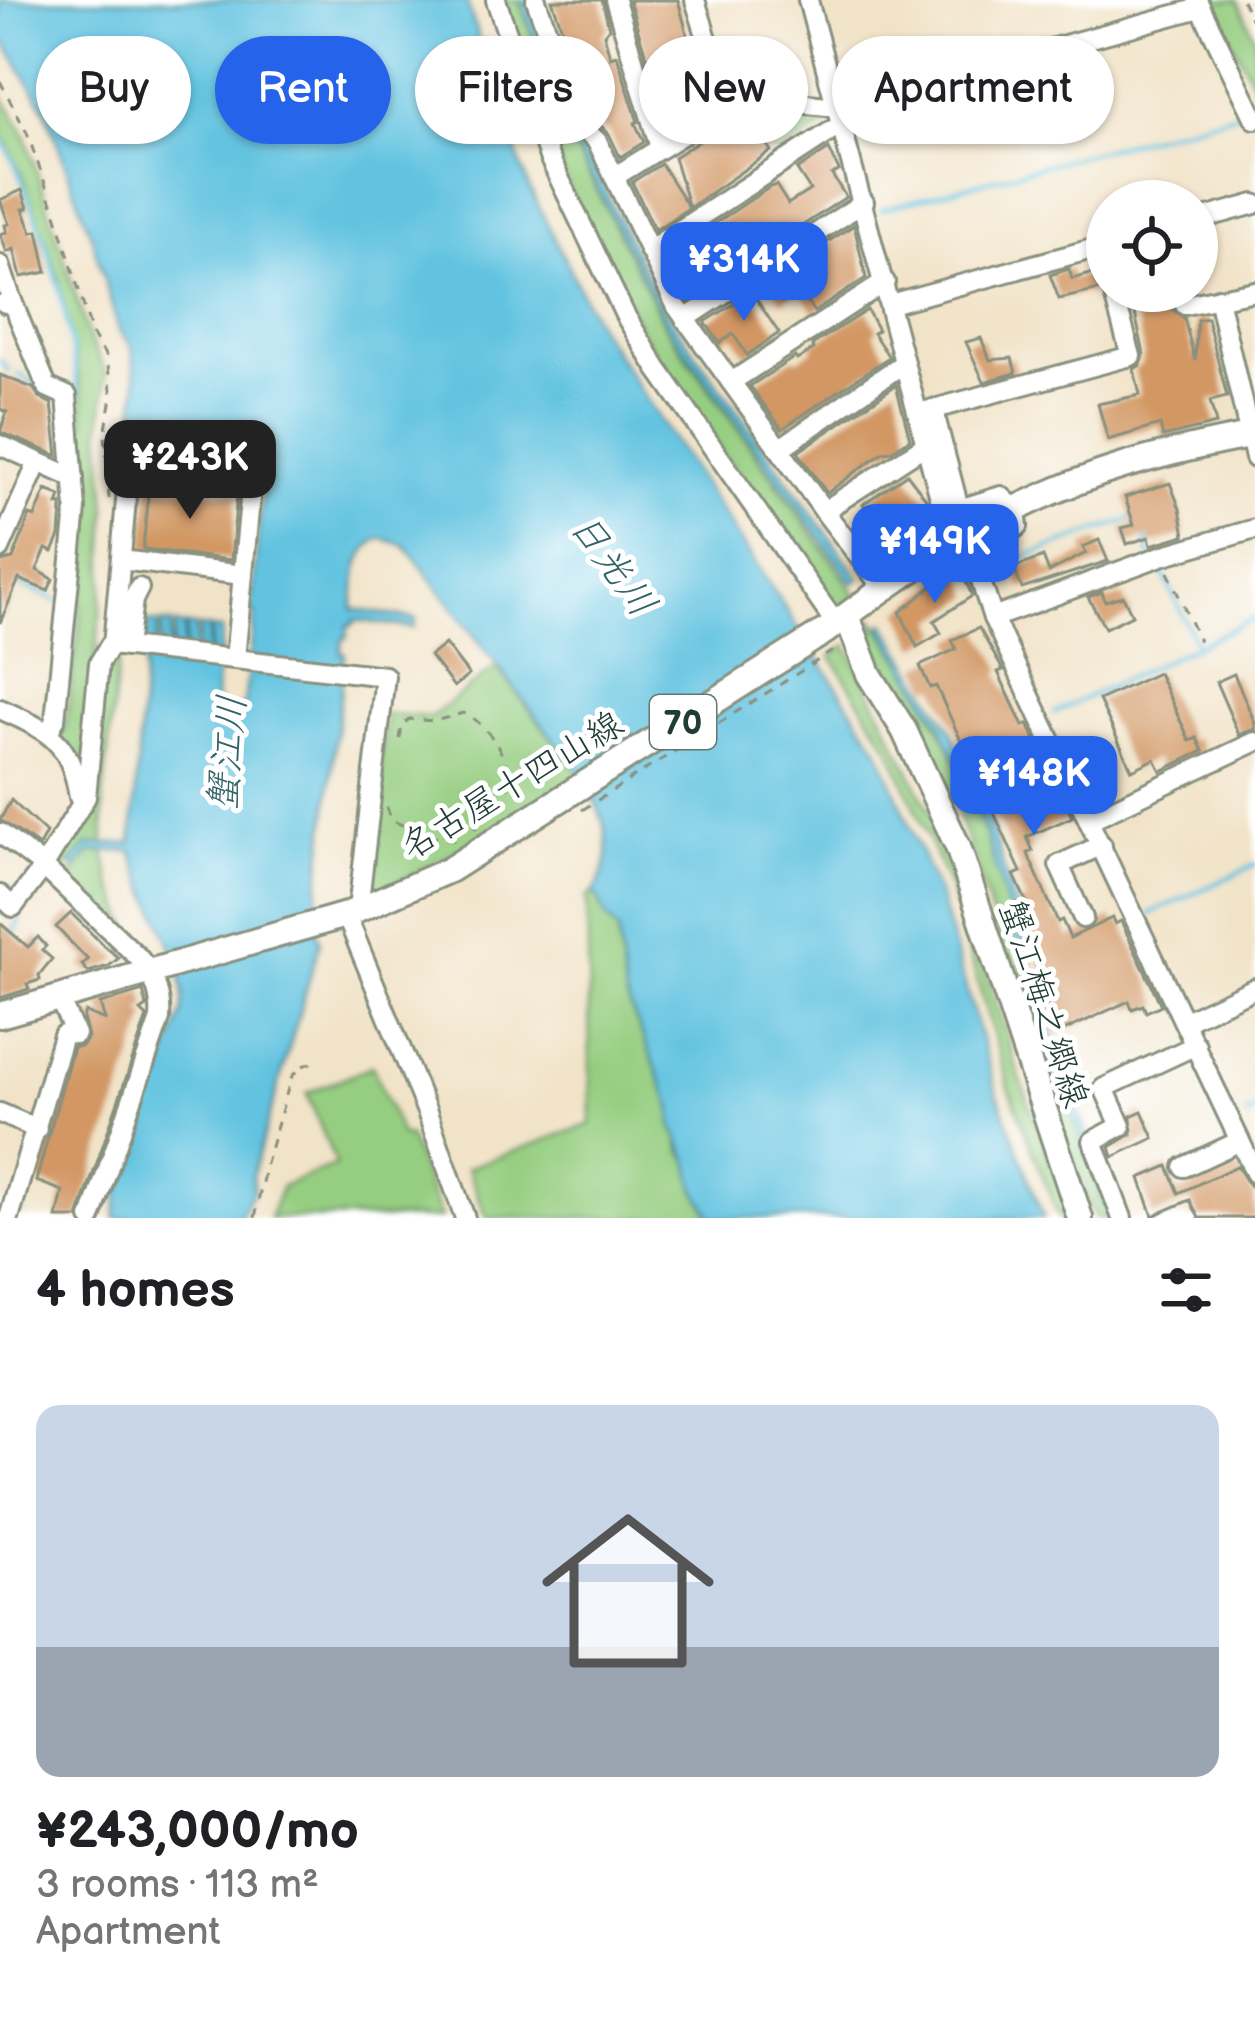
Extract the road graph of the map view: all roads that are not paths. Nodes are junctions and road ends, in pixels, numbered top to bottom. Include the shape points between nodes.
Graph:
1 (496, 0) edge
2 (536, 0) edge
3 (615, 0) edge
4 (694, 0) edge
5 (808, 0) edge
6 (1198, 4) edge
7 (705, 36) edge
8 (1096, 36) edge
9 (832, 87) edge
10 (1255, 119) edge
11 (832, 122) edge
12 (666, 144) edge
13 (848, 144) edge
14 (660, 148) junction
15 (614, 177) junction
16 (864, 202) junction
17 (1255, 204) edge
18 (1218, 214) edge
19 (649, 250) junction
20 (1086, 250) edge
21 (0, 265) edge
22 (885, 282) junction
23 (1255, 291) edge
24 (1218, 298) joint
25 (6, 303) edge
26 (890, 304) junction
27 (1119, 312) edge
28 (686, 319) junction
29 (904, 363) junction
30 (730, 382) junction
31 (926, 411) junction
32 (1252, 443) edge
33 (927, 444) junction
34 (0, 445) edge
35 (778, 448) junction
36 (38, 462) junction
37 (74, 478) junction
38 (1016, 510) junction
39 (824, 511) junction
40 (1255, 529) edge
41 (964, 539) junction
42 (0, 549) edge
43 (121, 560) junction
44 (243, 575) junction
45 (139, 588) dead end
46 (883, 589) junction
47 (993, 618) junction
48 (836, 630) junction
49 (128, 647) junction
50 (235, 659) junction
51 (0, 709) edge
52 (49, 731) junction
53 (1255, 742) edge
54 (80, 808) junction
55 (1089, 820) junction
56 (0, 832) edge
57 (1102, 845) junction
58 (43, 866) junction
59 (12, 899) edge
60 (352, 913) junction
61 (1083, 918) dead end
62 (159, 969) junction
63 (1255, 988) edge
64 (59, 998) junction
65 (0, 1016) edge
66 (1185, 1021) junction
67 (1196, 1045) junction
68 (0, 1113) edge
69 (37, 1129) junction
70 (1240, 1141) junction
71 (1184, 1167) dead end
72 (1255, 1173) edge
73 (9, 1218) edge
74 (91, 1218) edge
75 (465, 1218) edge
76 (1080, 1218) edge
77 (1122, 1218) edge

1 - 48 street via 549,157 625,315
2 - 15 street via 581,126
3 - 14 street
4 - 7 street
5 - 9 street
6 - 8 street
6 - 10 street
11 - 19 street
12 - 14 street
13 - 16 street
14 - 15 street
15 - 19 street
16 - 22 street
16 - 28 street
17 - 18 street
19 - 28 street
20 - 26 street
21 - 25 street
22 - 26 street
22 - 30 street
23 - 24 street
24 - 32 street
25 - 37 street via 47,387 68,396
26 - 29 street
27 - 31 street via 1131,356
28 - 30 street
29 - 31 street
29 - 35 street
30 - 35 street
31 - 33 street
31 - 41 street
32 - 38 main road, 名古屋十四山線 / 70 via 1148,460
33 - 39 street
33 - 41 street
34 - 36 street
35 - 39 street
36 - 37 street
36 - 42 street
37 - 52 street via 70,607
38 - 41 main road, 名古屋十四山線 / 70
38 - 41 street via 1001,496
39 - 46 street
40 - 47 street
41 - 46 main road, 名古屋十四山線 / 70
41 - 47 street
43 - 44 street
43 - 44 street via 130,456 253,468
43 - 49 street
44 - 50 street
45 - 49 street
46 - 48 main road, 名古屋十四山線 / 70
47 - 55 street
48 - 60 main road, 名古屋十四山線 / 70 via 448,870
48 - 76 main road, 蟹江梅之郷線 via 904,730 958,847
49 - 50 street
49 - 54 street via 100,663
50 - 60 street via 385,676
51 - 52 street
52 - 54 street via 72,765
53 - 55 street
54 - 58 street
55 - 57 street
56 - 58 street
57 - 61 street via 1059,865
57 - 66 street
58 - 59 street
58 - 62 street
60 - 62 main road, 名古屋十四山線 / 70
60 - 75 street
62 - 64 main road, 70
62 - 74 street via 160,1019
63 - 66 street
64 - 65 main road, 70
64 - 69 street via 69,1035
66 - 67 street
67 - 70 street
67 - 77 street via 1104,1088 1121,1126 1094,1142
68 - 69 street
69 - 73 street
70 - 71 street
70 - 72 street

